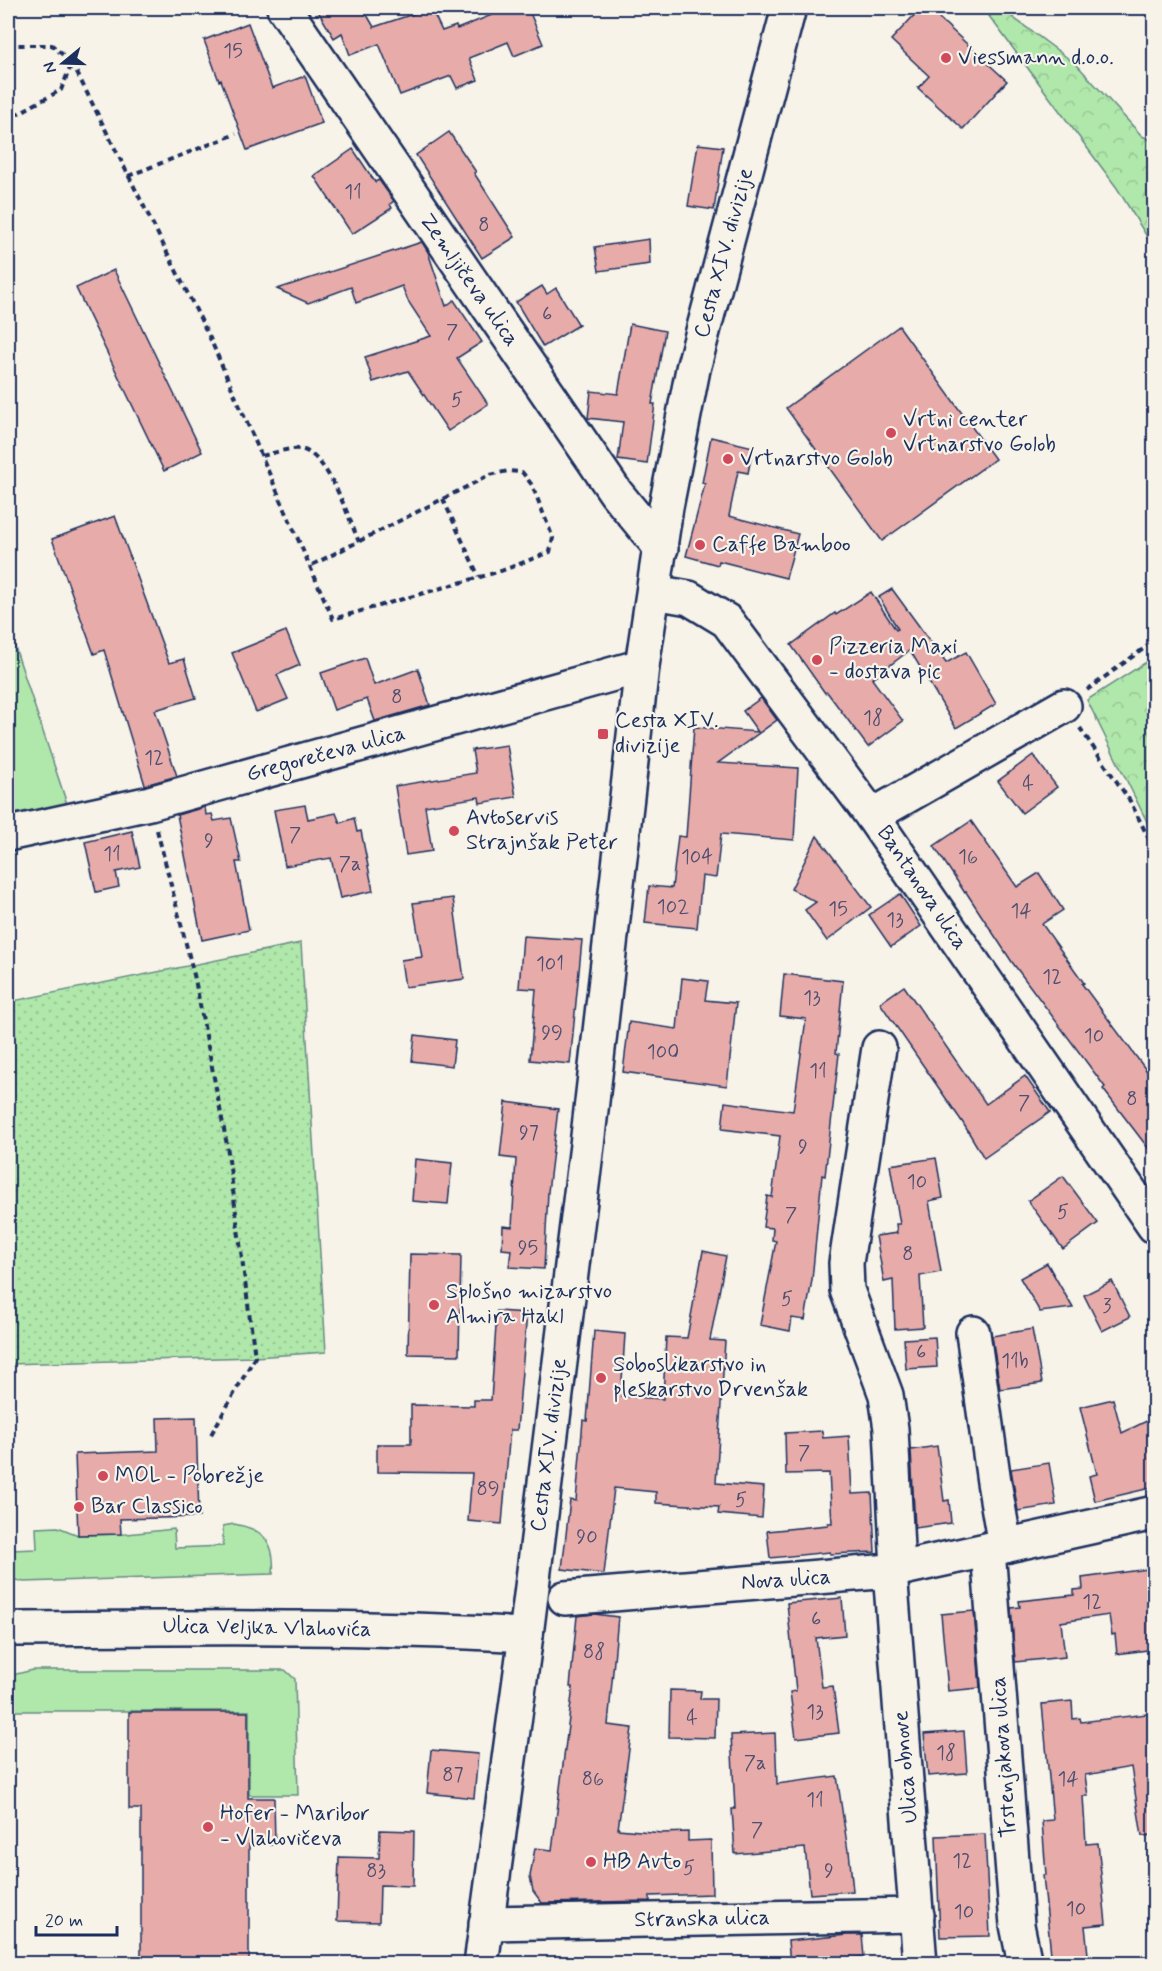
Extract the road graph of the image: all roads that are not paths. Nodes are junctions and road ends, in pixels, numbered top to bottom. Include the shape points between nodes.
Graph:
1 (284, 8) edge
2 (789, 8) edge
3 (661, 548) junction
4 (654, 592) junction
5 (642, 666) junction
6 (1064, 706) road end
7 (872, 816) junction
8 (8, 834) edge
9 (879, 1048) dead end
10 (1155, 1226) edge
11 (974, 1333) dead end
12 (1155, 1513) edge
13 (997, 1548) junction
14 (894, 1570) junction
15 (565, 1598) dead end
16 (8, 1629) edge
17 (526, 1635) junction
18 (917, 1915) junction
19 (486, 1923) junction
20 (481, 1964) edge
21 (920, 1964) edge
22 (1025, 1964) edge

1 - 3 street, Zemljičeva ulica via 616,493
2 - 3 street, Cesta XIV. divizije via 693,369
3 - 4 street, Cesta XIV. divizije
4 - 5 street, Cesta XIV. divizije
4 - 7 street, Bantanova ulica via 689,598 727,621
5 - 8 street, Gregorečeva ulica via 150,803
5 - 17 street, Cesta XIV. divizije
6 - 7 street
7 - 10 street, Bantanova ulica
9 - 14 street, Ulica obnove via 846,1263 857,1322 886,1395 891,1429
11 - 13 street via 994,1482
12 - 13 street, Nova ulica
13 - 14 street, Nova ulica
13 - 22 street, Trstenjakova ulica via 1017,1925
14 - 15 street, Nova ulica
14 - 18 street, Ulica obnove
16 - 17 street, Ulica Veljka Vlahovića via 405,1629
17 - 19 street, Cesta XIV. divizije
18 - 19 street, Stranska ulica
18 - 21 street, Ulica obnove
19 - 20 street, Cesta XIV. divizije

